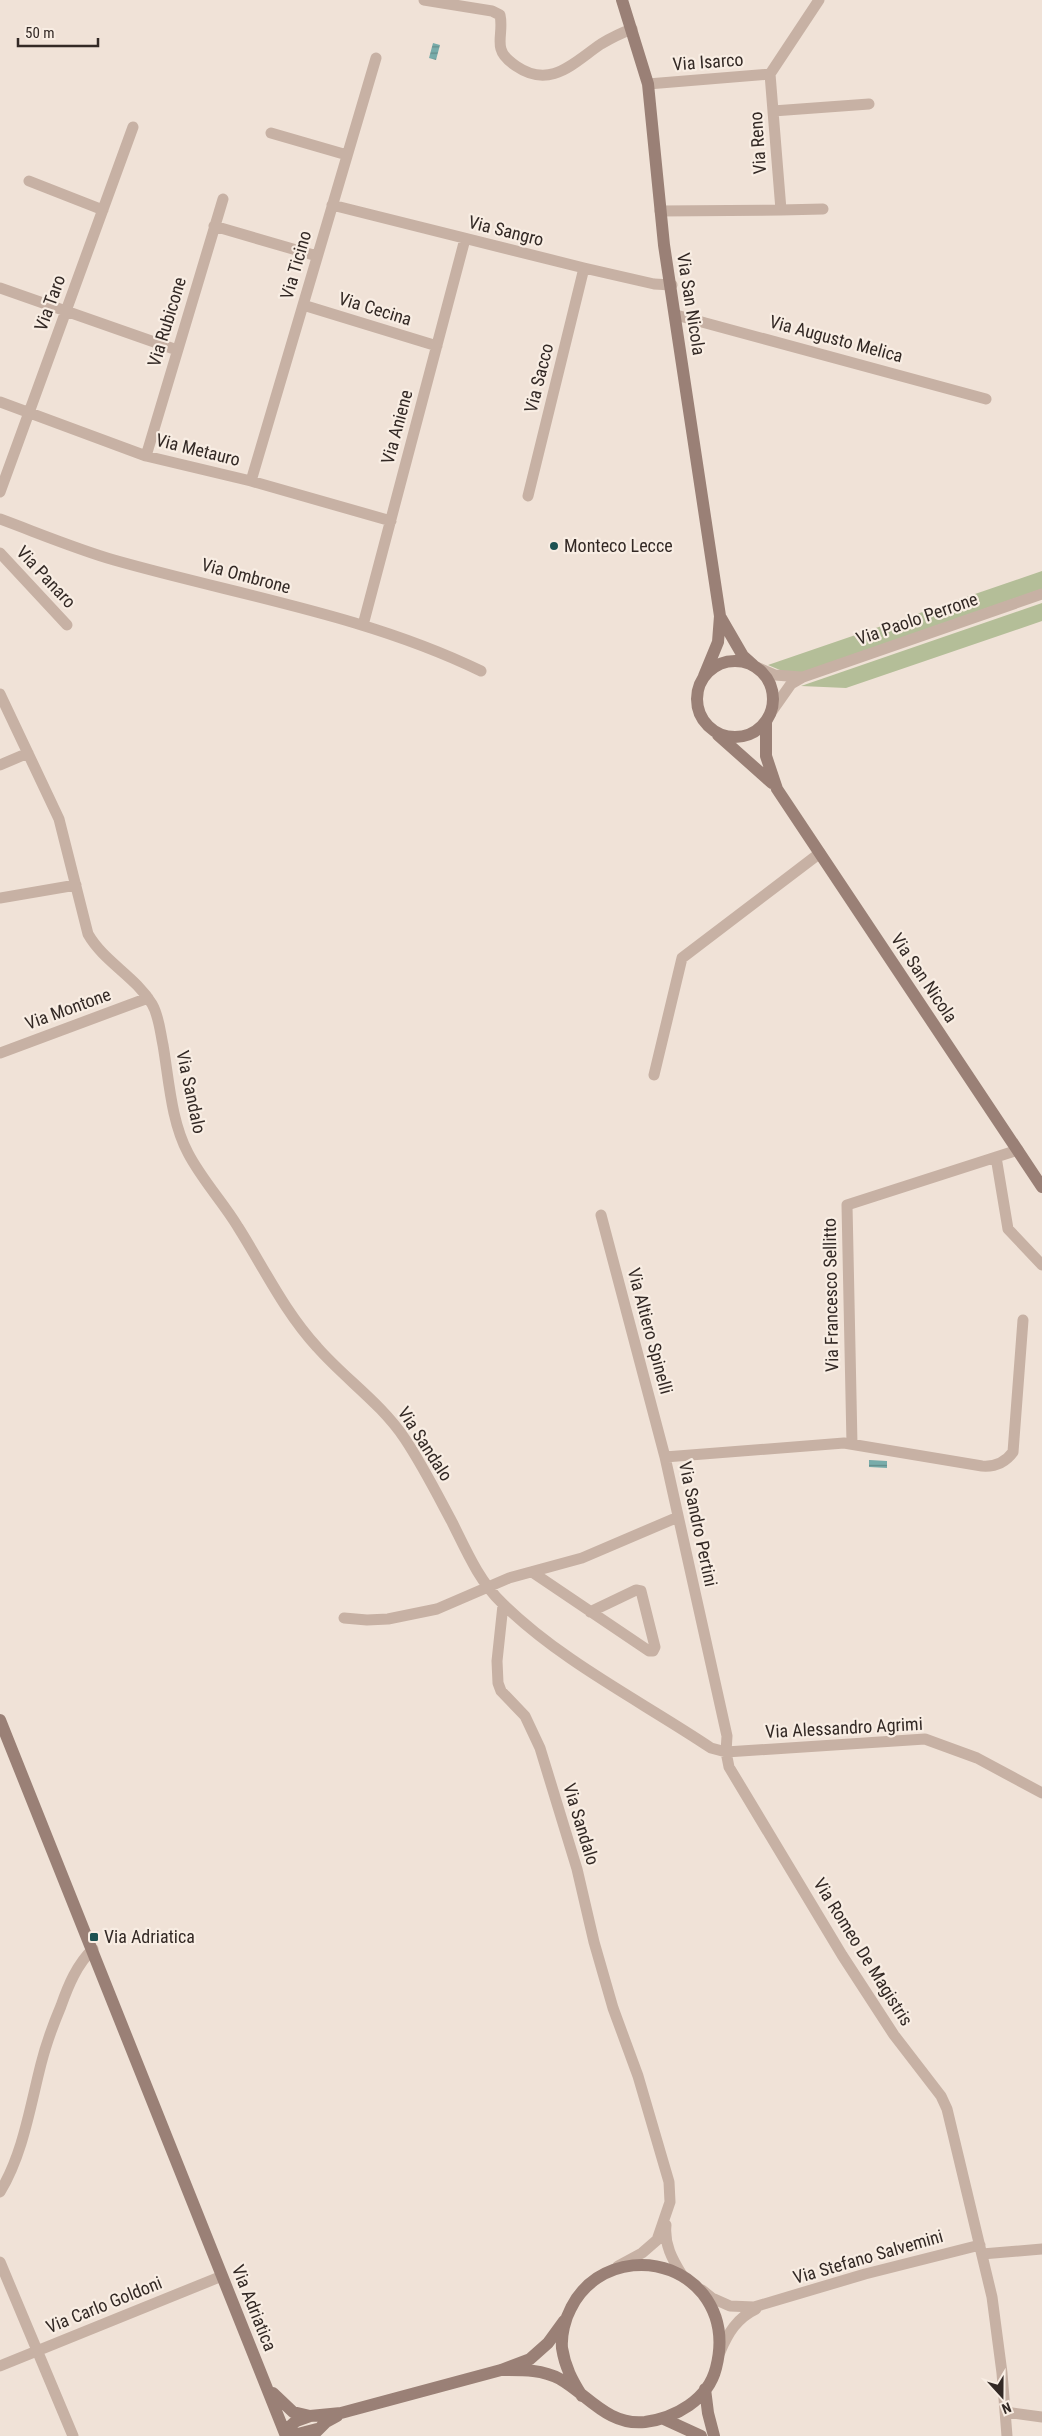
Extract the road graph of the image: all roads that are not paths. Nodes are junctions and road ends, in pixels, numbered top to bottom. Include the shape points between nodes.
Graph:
1 (424, 0) edge
2 (622, 0) edge
3 (819, 0) edge
4 (632, 29) junction
5 (376, 58) dead end
6 (770, 74) junction
7 (648, 84) junction
8 (869, 104) dead end
9 (774, 110) junction
10 (133, 127) dead end
11 (271, 133) dead end
12 (348, 154) junction
13 (30, 181) dead end
14 (223, 199) dead end
15 (332, 205) junction
16 (823, 209) dead end
17 (103, 210) junction
18 (781, 210) junction
19 (660, 211) junction
20 (214, 226) junction
21 (465, 239) junction
22 (316, 256) junction
23 (584, 268) junction
24 (672, 285) junction
25 (0, 288) edge
26 (303, 304) junction
27 (65, 311) junction
28 (676, 315) junction
29 (437, 346) junction
30 (177, 350) junction
31 (986, 399) dead end
32 (0, 402) edge
33 (28, 412) junction
34 (146, 456) junction
35 (251, 481) junction
36 (0, 492) edge
37 (528, 496) dead end
38 (0, 519) edge
39 (391, 521) junction
40 (0, 553) edge
41 (1042, 594) edge
42 (720, 616) junction
43 (363, 625) junction
44 (67, 626) dead end
45 (754, 666) junction
46 (481, 671) dead end
47 (704, 676) junction
48 (803, 677) junction
49 (0, 694) edge
50 (772, 711) junction
51 (766, 723) junction
52 (714, 732) junction
53 (28, 753) junction
54 (0, 765) edge
55 (777, 789) junction
56 (820, 853) junction
57 (76, 885) junction
58 (0, 898) edge
59 (148, 998) junction
60 (0, 1053) edge
61 (654, 1075) dead end
62 (1018, 1150) junction
63 (996, 1157) junction
64 (1042, 1187) edge
65 (601, 1215) dead end
66 (1042, 1265) edge
67 (1023, 1320) dead end
68 (852, 1444) junction
69 (665, 1457) junction
70 (678, 1517) junction
71 (532, 1572) junction
72 (488, 1587) junction
73 (503, 1605) junction
74 (590, 1612) junction
75 (344, 1618) dead end
76 (0, 1720) edge
77 (726, 1752) junction
78 (1042, 1793) edge
79 (93, 1950) junction
80 (0, 2192) edge
81 (667, 2215) junction
82 (981, 2249) junction
83 (1042, 2249) edge
84 (0, 2262) edge
85 (611, 2270) junction
86 (682, 2275) junction
87 (222, 2276) junction
88 (695, 2284) junction
89 (767, 2304) junction
90 (566, 2319) junction
91 (38, 2351) junction
92 (720, 2352) junction
93 (0, 2366) edge
94 (501, 2370) junction
95 (266, 2386) junction
96 (705, 2390) junction
97 (582, 2396) junction
98 (1005, 2412) junction
99 (341, 2414) junction
100 (310, 2416) junction
101 (1042, 2417) edge
102 (664, 2418) junction
103 (314, 2433) edge
104 (286, 2434) edge
105 (73, 2436) edge
106 (701, 2436) edge
107 (714, 2436) edge
108 (1007, 2436) edge

1 - 4 street via 492,11 500,16 500,49 507,60 533,74 563,72 600,45
2 - 4 street, Via San Nicola
3 - 6 street
4 - 7 street, Via San Nicola
5 - 12 street, Via Ticino
6 - 7 street, Via Isarco
6 - 9 street, Via Reno
7 - 19 street, Via San Nicola
8 - 9 street
9 - 18 street, Via Reno
10 - 17 street, Via Taro
11 - 12 street
12 - 15 street, Via Ticino
13 - 17 street
14 - 20 street, Via Rubicone
15 - 21 street, Via Sangro
15 - 22 street, Via Ticino
16 - 18 street
17 - 27 street, Via Taro
18 - 19 street
19 - 24 street, Via San Nicola
20 - 22 street
20 - 30 street, Via Rubicone
21 - 23 street, Via Sangro
21 - 29 street, Via Aniene
22 - 26 street, Via Ticino
23 - 24 street, Via Sangro
23 - 37 street, Via Sacco
24 - 28 street, Via San Nicola
25 - 27 street
26 - 29 street, Via Cecina
26 - 35 street, Via Ticino
27 - 30 street
27 - 33 street, Via Taro
28 - 31 street, Via Augusto Melica
28 - 42 street, Via San Nicola
29 - 39 street, Via Aniene
30 - 34 street, Via Rubicone
32 - 33 street, Via Metauro
33 - 34 street, Via Metauro
33 - 36 street, Via Taro
34 - 35 street, Via Metauro
35 - 39 street, Via Metauro
38 - 43 street, Via Ombrone via 112,560
39 - 43 street, Via Aniene
40 - 44 street, Via Panaro
41 - 48 street, Via Paolo Perrone
42 - 45 street, Via San Nicola via 743,656
42 - 47 street, Via San Nicola via 718,642
43 - 46 street, Via Ombrone via 441,652
45 - 47 street via 728,662
45 - 48 street, Via Paolo Perrone via 775,675
45 - 50 street, Via San Nicola via 770,682
47 - 52 street, Via San Nicola via 697,694 697,705 700,716
48 - 50 street, Via Paolo Perrone via 791,684
49 - 53 street, Via Sandalo
50 - 51 street, Via San Nicola
51 - 52 street via 752,734 741,737
51 - 55 street, Via San Nicola via 766,756
52 - 55 street, Via San Nicola
53 - 54 street
53 - 57 street, Via Sandalo via 59,819
55 - 56 street, Via San Nicola
56 - 61 street via 682,958
56 - 62 street, Via San Nicola
57 - 58 street
57 - 59 street, Via Sandalo via 88,934 95,946
59 - 60 street, Via Montone
59 - 72 street, Via Sandalo via 159,1024 174,1113 186,1150 296,1321 316,1347 380,1408 403,1436
62 - 63 street, Via Francesco Sellitto
62 - 64 street, Via San Nicola
63 - 66 street via 1008,1228
63 - 68 street, Via Francesco Sellitto via 847,1205
65 - 69 street, Via Altiero Spinelli
67 - 68 street, Via Sandro Pertini via 1014,1446 1013,1452 1002,1463 982,1466
68 - 69 street, Via Sandro Pertini
69 - 70 street, Via Sandro Pertini
70 - 71 street via 582,1558
70 - 77 street, Via Sandro Pertini via 727,1736
71 - 72 street
71 - 74 street
72 - 73 street, Via Sandalo
72 - 75 street via 453,1603 413,1615 368,1620
73 - 77 street via 613,1686 711,1748
73 - 81 street, Via Sandalo via 498,1683 501,1691 525,1716 540,1748 577,1870 613,2008 663,2157 670,2191
74 - 74 street via 648,1651 654,1651 641,1591 636,1590
76 - 79 street, Via Adriatica
77 - 78 street, Via Alessandro Agrimi via 925,1739 977,1758
77 - 82 street, Via Romeo De Magistris via 729,1767 842,1954 894,2035 941,2096 952,2124
79 - 80 street via 83,1958 49,2035 27,2123 16,2158
79 - 87 street, Via Adriatica
81 - 85 street, Via Sandalo via 651,2247
81 - 86 street, Via Sandalo via 665,2236
82 - 83 street, Via Stefano Salvemini
82 - 89 street, Via Stefano Salvemini via 865,2274
82 - 98 street, Via Romeo De Magistris via 992,2297
84 - 91 street
85 - 86 street via 635,2264 659,2265
85 - 90 street via 591,2282
86 - 88 street
87 - 91 street, Via Carlo Goldoni
87 - 95 street, Via Adriatica
88 - 89 street, Via Stefano Salvemini via 712,2298 730,2306 747,2308
88 - 92 street via 710,2304 719,2327
89 - 92 street, Via Stefano Salvemini via 735,2324
90 - 94 street via 548,2343 530,2358
90 - 97 street via 562,2346 568,2373
91 - 93 street, Via Carlo Goldoni
91 - 105 street
92 - 96 street via 715,2372
94 - 97 street via 532,2370 559,2379
94 - 99 street
95 - 100 street via 292,2412
95 - 104 street, Via Adriatica
96 - 102 street via 687,2407
96 - 107 street
97 - 102 street via 600,2410 620,2419 642,2422
98 - 101 street
98 - 108 street, Via Romeo De Magistris
99 - 100 street
99 - 103 street
100 - 104 street via 296,2421
102 - 106 street
103 - 104 street

